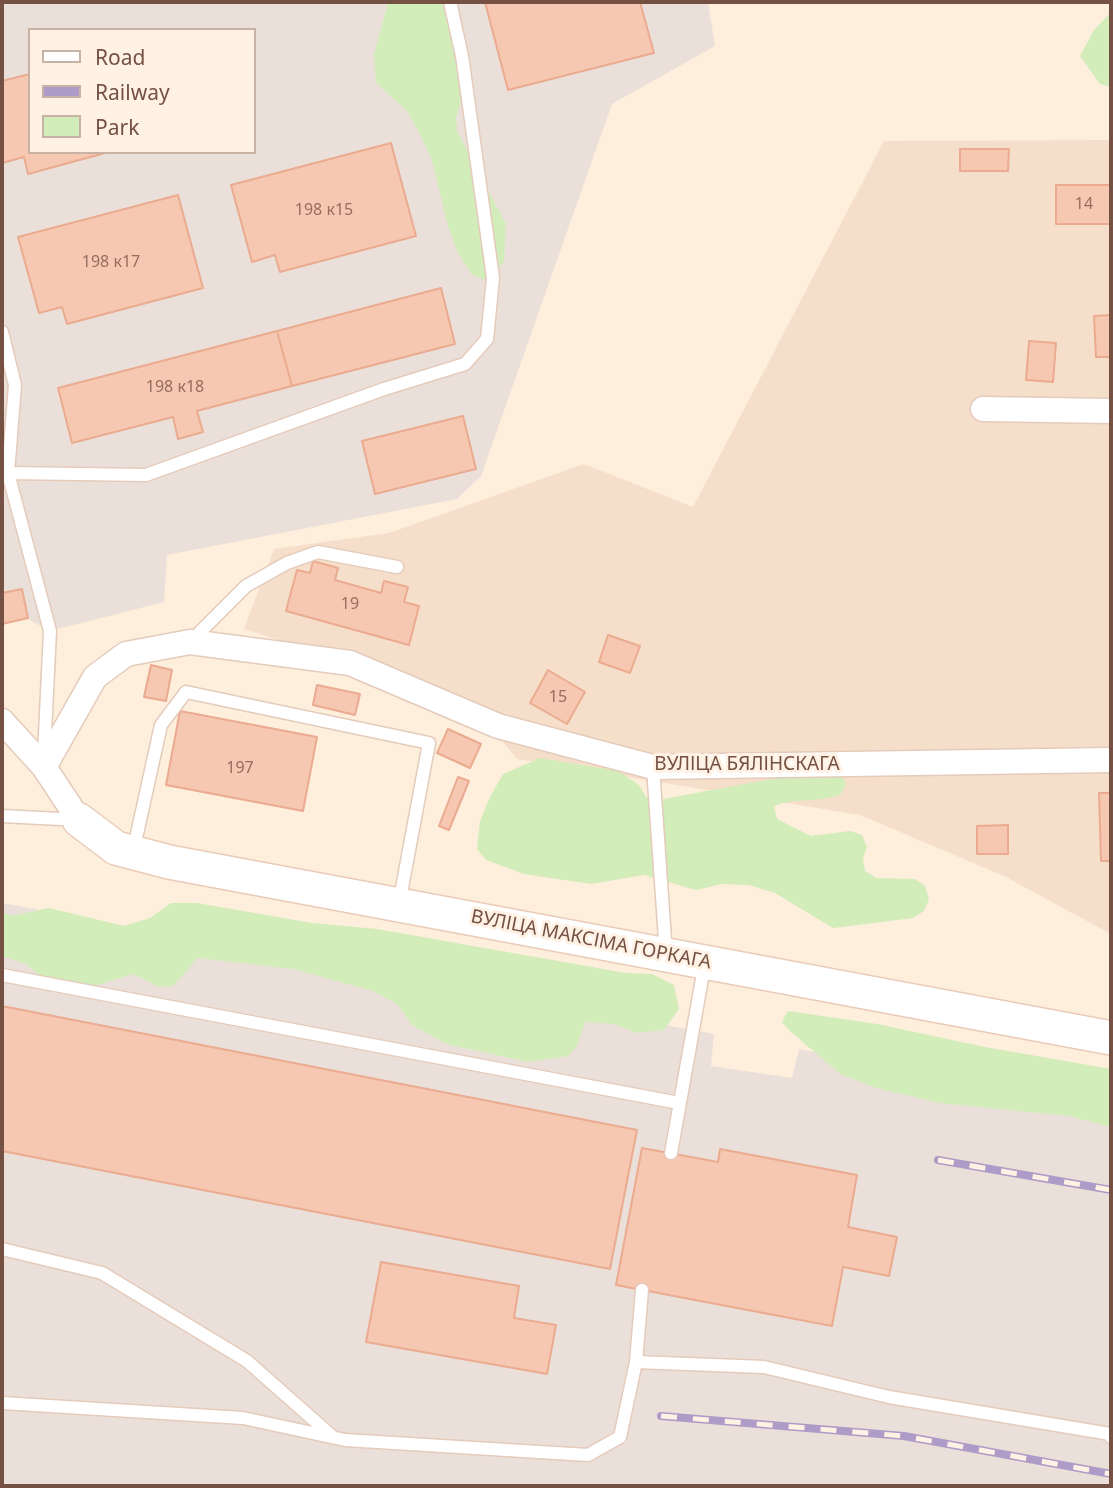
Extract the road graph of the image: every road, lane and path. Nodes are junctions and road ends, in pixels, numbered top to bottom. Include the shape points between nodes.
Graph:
1 (450, 2) edge
2 (2, 332) edge
3 (983, 409) dead end
4 (1111, 411) edge
5 (8, 473) junction
6 (397, 567) dead end
7 (190, 642) junction
8 (2, 721) edge
9 (1111, 760) edge
10 (44, 767) junction
11 (653, 767) junction
12 (2, 816) edge
13 (79, 820) junction
14 (133, 852) junction
15 (399, 905) junction
16 (666, 954) junction
17 (705, 962) junction
18 (2, 975) edge
19 (1111, 1038) edge
20 (679, 1103) junction
21 (671, 1153) dead end
22 (2, 1249) edge
23 (642, 1290) dead end
24 (636, 1362) junction
25 (2, 1403) edge
26 (333, 1437) junction
27 (1111, 1437) edge

1 - 5 lane via 462,56 493,278 487,339 465,364 146,475
2 - 5 lane via 15,384
3 - 4 street
5 - 10 lane via 50,631
6 - 7 lane via 318,552 287,563 246,586
7 - 10 street, ВУЛІЦА БЯЛІНСКАГА via 126,654 95,677
7 - 11 street, ВУЛІЦА БЯЛІНСКАГА via 350,663 498,726
8 - 10 street
9 - 11 street, ВУЛІЦА БЯЛІНСКАГА
10 - 13 street
11 - 16 lane
12 - 13 lane
13 - 14 main road, ВУЛІЦА МАКСІМА ГОРКАГА via 116,848
14 - 15 main road, ВУЛІЦА МАКСІМА ГОРКАГА
14 - 15 lane via 161,724 186,692 429,743
15 - 16 main road, ВУЛІЦА МАКСІМА ГОРКАГА
16 - 17 main road, ВУЛІЦА МАКСІМА ГОРКАГА
17 - 19 main road, ВУЛІЦА МАКСІМА ГОРКАГА
17 - 20 lane
18 - 20 lane
20 - 21 lane
22 - 26 lane via 102,1273 247,1361
23 - 24 lane
24 - 26 lane via 621,1437 588,1455
24 - 27 lane via 764,1367 889,1397
25 - 26 lane via 243,1418

